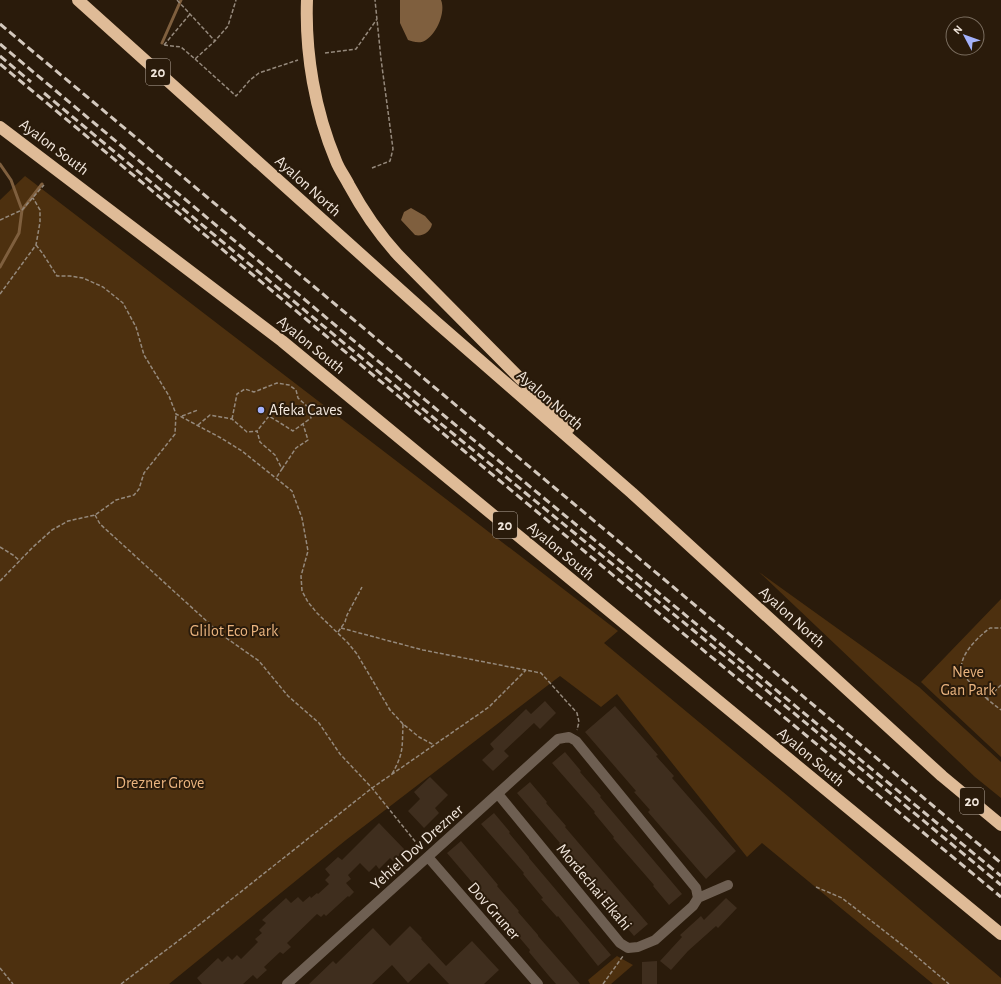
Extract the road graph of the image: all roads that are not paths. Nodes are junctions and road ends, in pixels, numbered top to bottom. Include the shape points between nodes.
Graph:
1 (78, 0) edge
2 (86, 0) edge
3 (307, 0) edge
4 (0, 127) edge
5 (238, 144) junction
6 (632, 493) junction
7 (498, 794) junction
8 (1001, 825) edge
9 (428, 857) junction
10 (728, 885) dead end
11 (698, 898) junction
12 (1001, 934) edge
13 (287, 984) edge
14 (538, 984) edge

1 - 5 highway, Ayalon North / 20
2 - 5 highway
3 - 6 highway via 306,24 312,81 326,136 336,162 363,211 398,255
4 - 12 highway, Ayalon South / 20 via 282,341
5 - 6 highway, Ayalon North / 20
6 - 8 highway, Ayalon North / 20 via 942,776
7 - 9 street, Yehiel Dov Drezner
7 - 11 street, Mordechai Elkahi via 620,943 628,948 655,940 693,906
7 - 11 street, Yehiel Dov Drezner via 558,739 569,737 576,741 696,888
9 - 13 street, Yehiel Dov Drezner
9 - 14 street, Dov Gruner
10 - 11 street, Mordechai Elkahi

